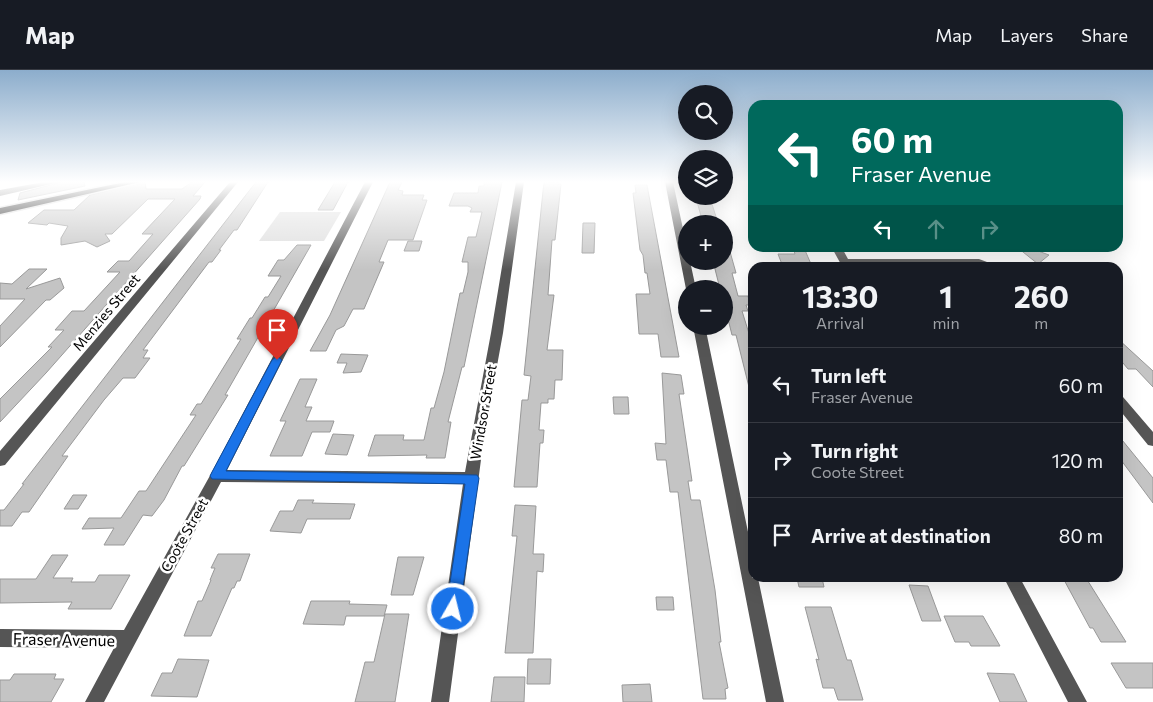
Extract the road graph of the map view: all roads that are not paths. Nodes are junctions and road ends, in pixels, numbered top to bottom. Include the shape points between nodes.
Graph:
1 (209, 211) edge
2 (354, 211) edge
3 (515, 211) edge
4 (675, 211) edge
5 (689, 280) edge
6 (701, 335) edge
7 (1123, 406) edge
8 (1153, 441) edge
9 (6, 446) edge
10 (0, 461) edge
11 (216, 476) junction
12 (472, 478) junction
13 (748, 568) edge
14 (751, 582) edge
15 (1014, 582) edge
16 (0, 638) edge
17 (127, 639) junction
18 (94, 702) edge
19 (440, 702) edge
20 (775, 702) edge
21 (1078, 702) edge

1 - 9 street, Menzies Street
2 - 11 street, Coote Street
3 - 12 street, Windsor Street
4 - 5 street
6 - 13 street
7 - 8 street
9 - 10 street, Menzies Street
11 - 12 street
11 - 17 street, Coote Street
12 - 19 street, Windsor Street
14 - 20 street
15 - 21 street
16 - 17 street, Fraser Avenue
17 - 18 street, Coote Street

